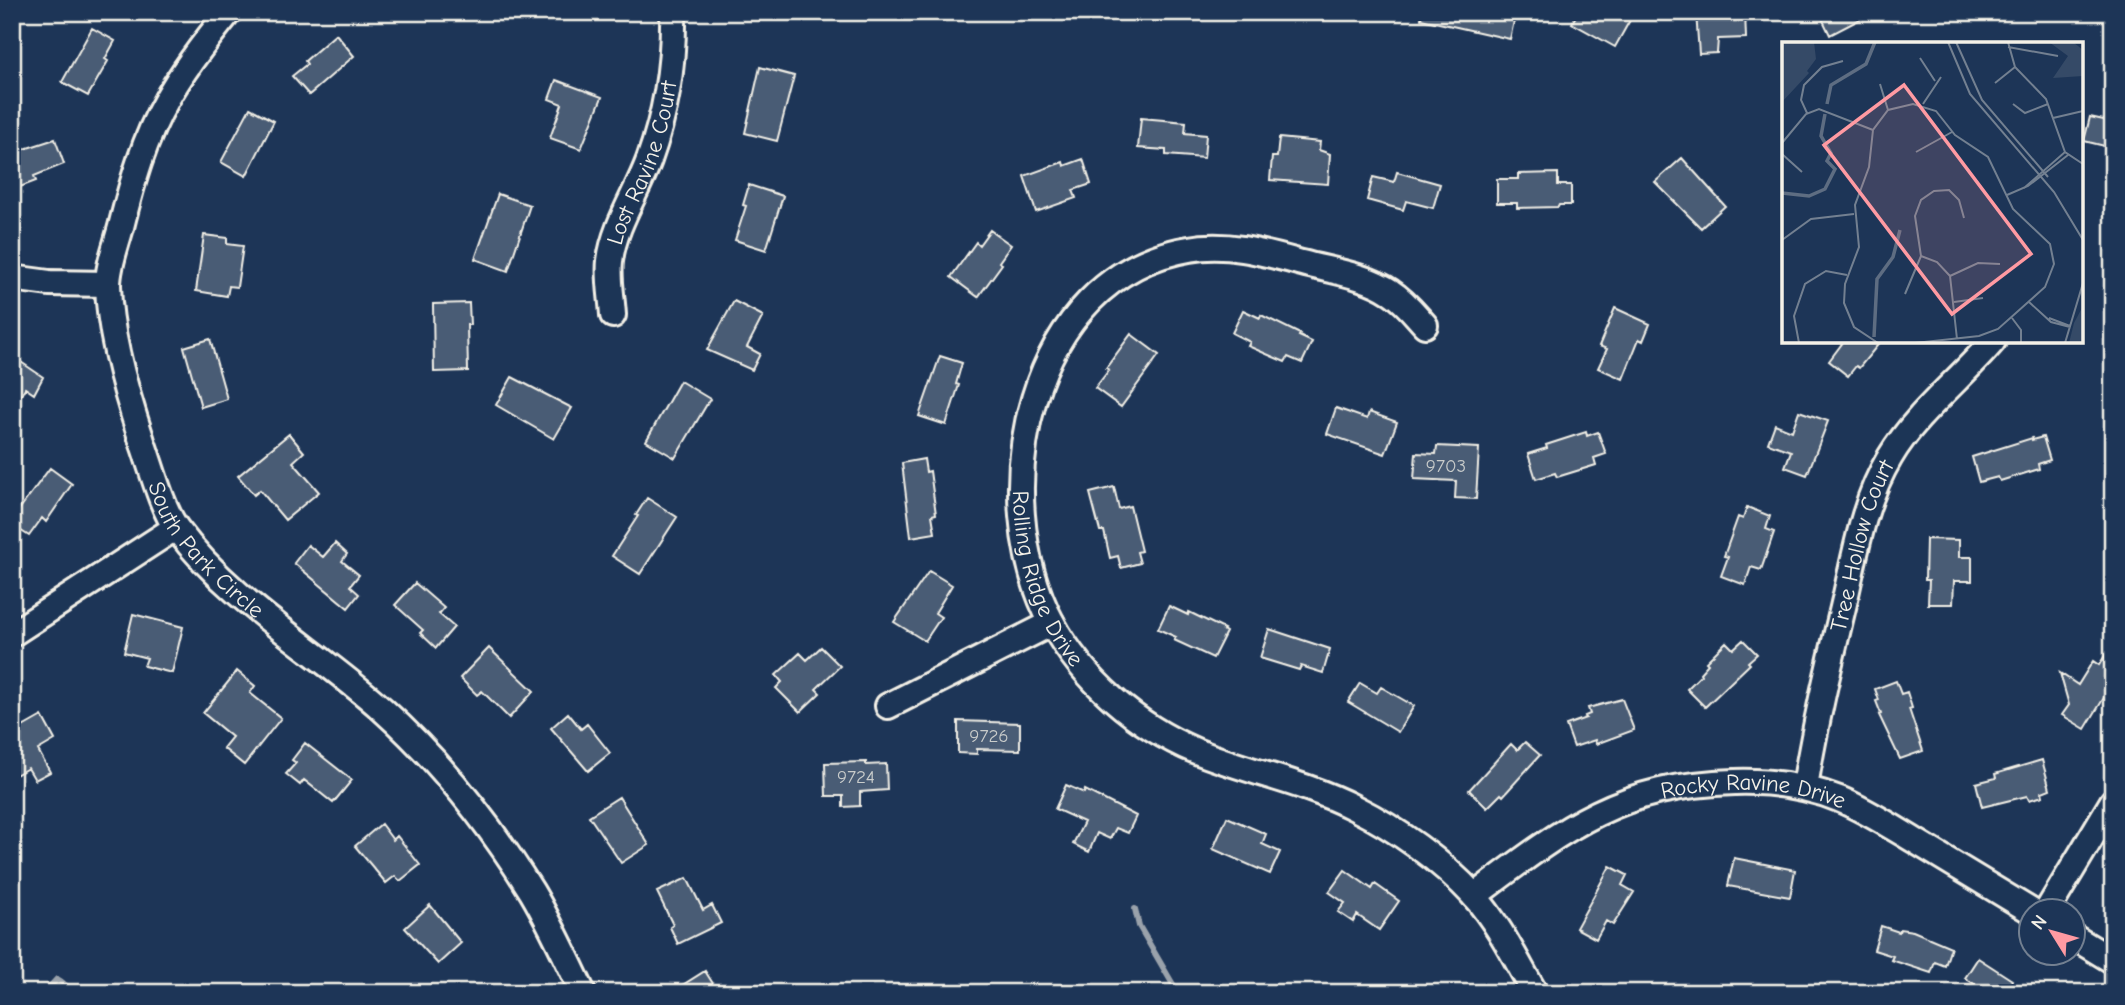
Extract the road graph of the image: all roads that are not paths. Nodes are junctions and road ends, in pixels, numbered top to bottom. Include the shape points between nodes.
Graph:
1 (229, 12) edge
2 (673, 12) edge
3 (12, 278) edge
4 (108, 284) junction
5 (613, 315) dead end
6 (1425, 325) dead end
7 (1991, 343) edge
8 (175, 528) junction
9 (1052, 623) junction
10 (12, 634) edge
11 (888, 706) dead end
12 (1805, 788) junction
13 (2113, 801) edge
14 (1474, 896) junction
15 (2055, 897) edge
16 (2016, 902) edge
17 (2086, 944) edge
18 (2113, 961) edge
19 (583, 993) edge
20 (1535, 993) edge

1 - 4 street, South Park Circle via 182,74 148,139 133,179
2 - 5 street, Lost Ravine Court via 668,90 660,125 610,261
3 - 4 street
4 - 8 street, South Park Circle via 132,410
6 - 9 street, Rolling Ridge Drive via 1401,299 1371,282 1232,247 1175,251 1104,285 1088,300 1052,353 1032,405 1023,456 1025,542
7 - 12 street, Tree Hollow Court via 1912,426 1875,484 1856,548
8 - 10 street
8 - 19 street, South Park Circle via 252,606 383,710 448,778 532,893
9 - 11 street
9 - 14 street, Rolling Ridge Drive via 1096,682 1151,728 1199,752 1353,807 1402,836
12 - 14 street, Rocky Ravine Drive via 1766,782 1711,783 1619,802 1546,841
12 - 16 street, Rocky Ravine Drive via 1870,814
13 - 15 street
14 - 20 street, Rolling Ridge Drive
17 - 18 street

